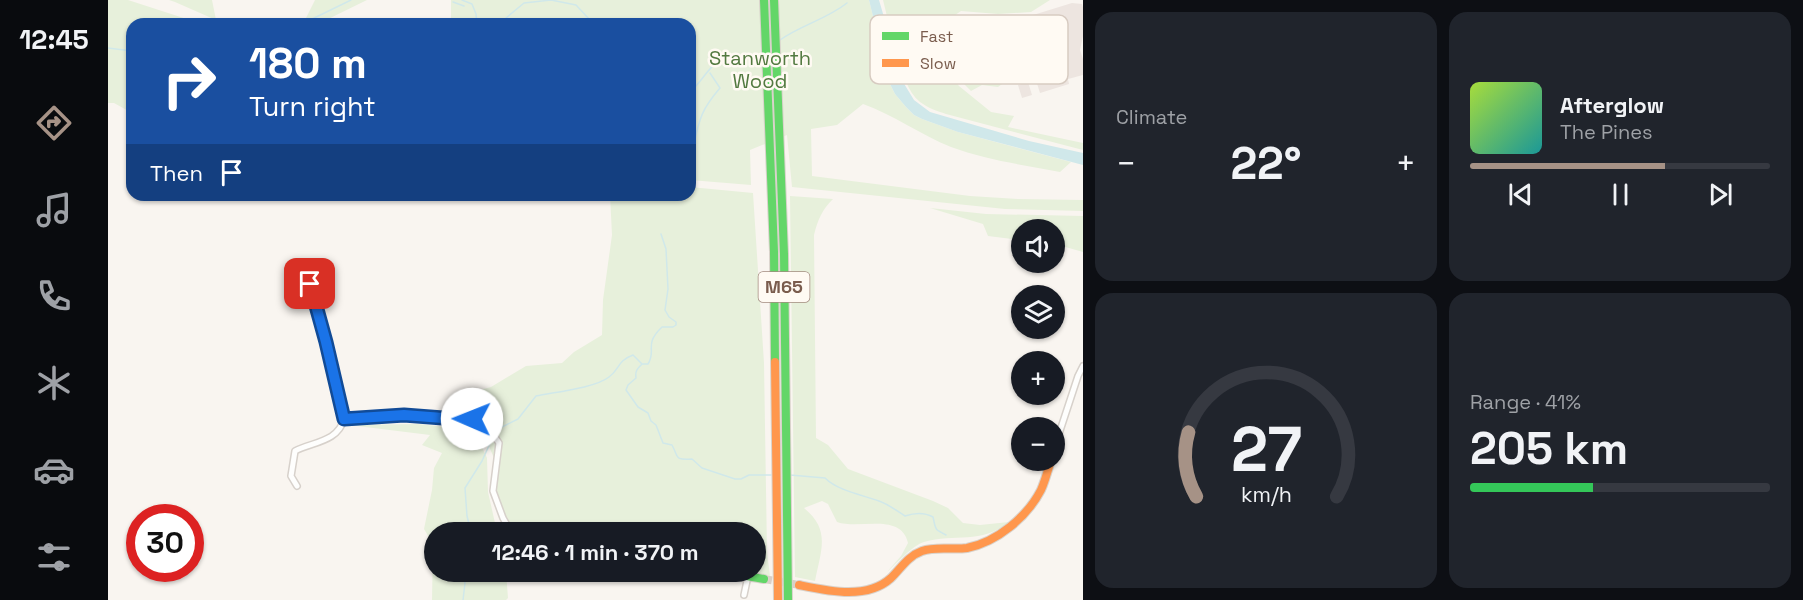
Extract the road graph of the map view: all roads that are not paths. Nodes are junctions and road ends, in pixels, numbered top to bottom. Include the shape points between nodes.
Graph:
1 (764, 0) edge
2 (774, 0) edge
3 (304, 265) dead end
4 (1083, 366) edge
5 (1065, 417) edge
6 (344, 419) junction
7 (1047, 471) edge
8 (297, 486) dead end
9 (505, 522) edge
10 (747, 582) edge
11 (799, 585) tunnel mouth
12 (744, 595) dead end
13 (778, 600) edge
14 (788, 600) edge

1 - 13 main road, M65 via 774,252
2 - 14 main road, M65 via 784,254
3 - 6 street
4 - 5 street
6 - 8 street via 331,437 295,451 291,476
6 - 9 street via 404,415 472,419 488,427 499,443 493,491
7 - 11 main road via 1039,493 1026,511 1009,529 985,542 919,552 886,582 870,589 831,591
10 - 12 street

